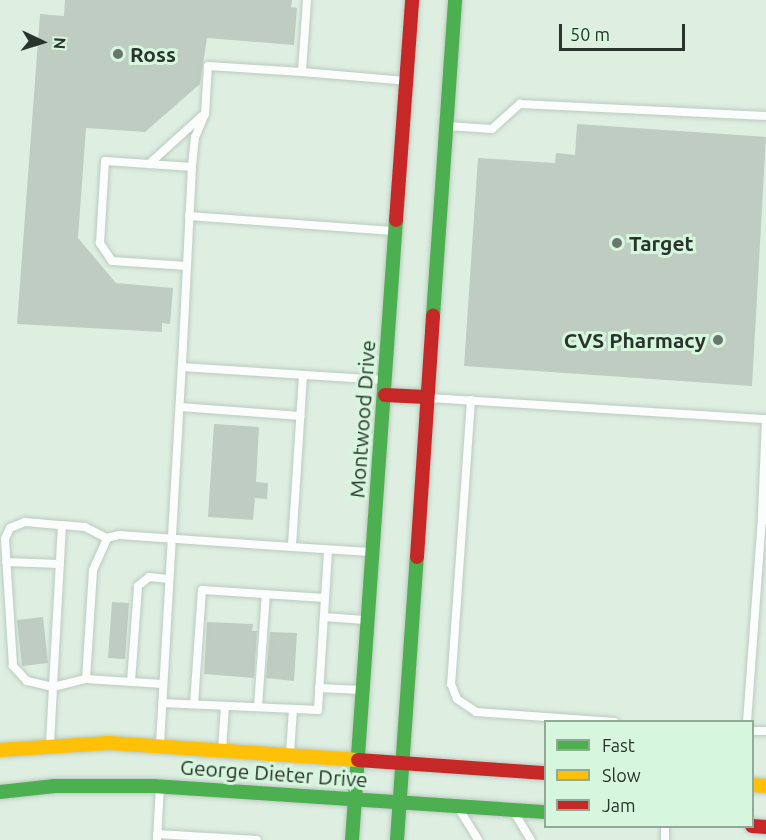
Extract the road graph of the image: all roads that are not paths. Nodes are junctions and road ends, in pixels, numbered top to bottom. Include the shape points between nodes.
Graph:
1 (307, 0) edge
2 (412, 0) edge
3 (455, 0) edge
4 (302, 72) junction
5 (407, 81) junction
6 (205, 114) junction
7 (766, 116) edge
8 (445, 126) junction
9 (149, 164) junction
10 (192, 167) junction
11 (189, 216) junction
12 (397, 231) junction
13 (187, 266) junction
14 (182, 367) junction
15 (303, 375) junction
16 (386, 380) junction
17 (385, 395) junction
18 (426, 398) junction
19 (471, 400) junction
20 (180, 407) junction
21 (300, 416) junction
22 (766, 418) edge
23 (764, 518) edge
24 (62, 525) junction
25 (107, 538) junction
26 (172, 538) junction
27 (292, 547) junction
28 (328, 550) junction
29 (374, 552) junction
30 (6, 562) junction
31 (60, 564) junction
32 (170, 579) junction
33 (266, 594) junction
34 (325, 598) junction
35 (324, 617) junction
36 (369, 620) junction
37 (86, 679) junction
38 (131, 682) junction
39 (163, 684) junction
40 (53, 687) junction
41 (320, 688) junction
42 (363, 690) junction
43 (162, 703) junction
44 (194, 704) junction
45 (225, 705) junction
46 (258, 707) junction
47 (293, 709) junction
48 (589, 720) edge
49 (747, 720) edge
50 (50, 744) junction
51 (159, 747) junction
52 (0, 750) edge
53 (222, 751) junction
54 (290, 756) junction
55 (358, 761) junction
56 (401, 764) junction
57 (544, 773) edge
58 (160, 786) junction
59 (0, 792) edge
60 (355, 799) junction
61 (399, 802) junction
62 (458, 806) junction
63 (513, 810) junction
64 (544, 812) edge
65 (157, 837) edge
66 (256, 840) edge
67 (352, 840) edge
68 (397, 840) edge
69 (478, 840) edge
70 (531, 840) edge

1 - 4 lane
2 - 5 main road, Montwood Drive
3 - 8 main road
4 - 5 lane
4 - 6 lane via 208,66
5 - 12 main road, Montwood Drive
6 - 9 lane
6 - 10 lane via 195,137
7 - 8 lane via 520,104 492,129
8 - 18 main road
9 - 10 lane
9 - 13 lane via 105,161 100,243 112,261
10 - 11 lane
11 - 12 lane
11 - 13 lane
12 - 16 main road, Montwood Drive
13 - 14 lane
14 - 15 lane
14 - 20 lane
15 - 16 lane
15 - 21 lane
16 - 17 main road, Montwood Drive
17 - 18 main road
17 - 29 main road, Montwood Drive
18 - 19 lane
18 - 56 main road
19 - 22 lane
19 - 48 lane via 452,684 457,699 476,712
20 - 21 lane
20 - 26 lane
21 - 27 lane
22 - 23 lane
23 - 49 lane
24 - 25 lane via 86,527
24 - 30 lane via 25,522 10,528 5,539
24 - 31 lane
25 - 26 lane
25 - 37 lane via 93,570
26 - 27 lane
26 - 32 lane
27 - 28 lane
28 - 29 lane
28 - 34 lane
29 - 36 main road, Montwood Drive
30 - 31 lane
30 - 40 lane via 13,666 27,681
31 - 40 lane
32 - 38 lane via 148,577 138,586
32 - 39 lane
33 - 34 lane
33 - 44 lane via 202,590
33 - 46 lane
34 - 35 lane
35 - 36 lane
35 - 41 lane
36 - 42 main road, Montwood Drive
37 - 38 lane
37 - 40 lane
38 - 39 lane
39 - 43 lane
40 - 50 lane
41 - 42 lane
41 - 47 lane via 318,710
42 - 55 main road, Montwood Drive
43 - 44 lane
43 - 51 lane
44 - 45 lane
45 - 46 lane
45 - 53 lane
46 - 47 lane
47 - 54 lane
50 - 51 main road, George Dieter Drive
50 - 52 main road, George Dieter Drive
51 - 53 main road, George Dieter Drive
53 - 54 main road, George Dieter Drive
54 - 55 main road, George Dieter Drive
55 - 56 main road, George Dieter Drive
55 - 60 main road, Montwood Drive
56 - 57 main road, George Dieter Drive
56 - 61 main road
58 - 59 main road, George Dieter Drive via 55,786
58 - 60 main road, George Dieter Drive
58 - 65 lane
60 - 61 main road, George Dieter Drive
60 - 67 main road, Montwood Drive
61 - 62 main road, George Dieter Drive
61 - 68 main road
62 - 63 main road, George Dieter Drive
62 - 69 lane
63 - 64 main road, George Dieter Drive
63 - 70 lane
65 - 66 lane

